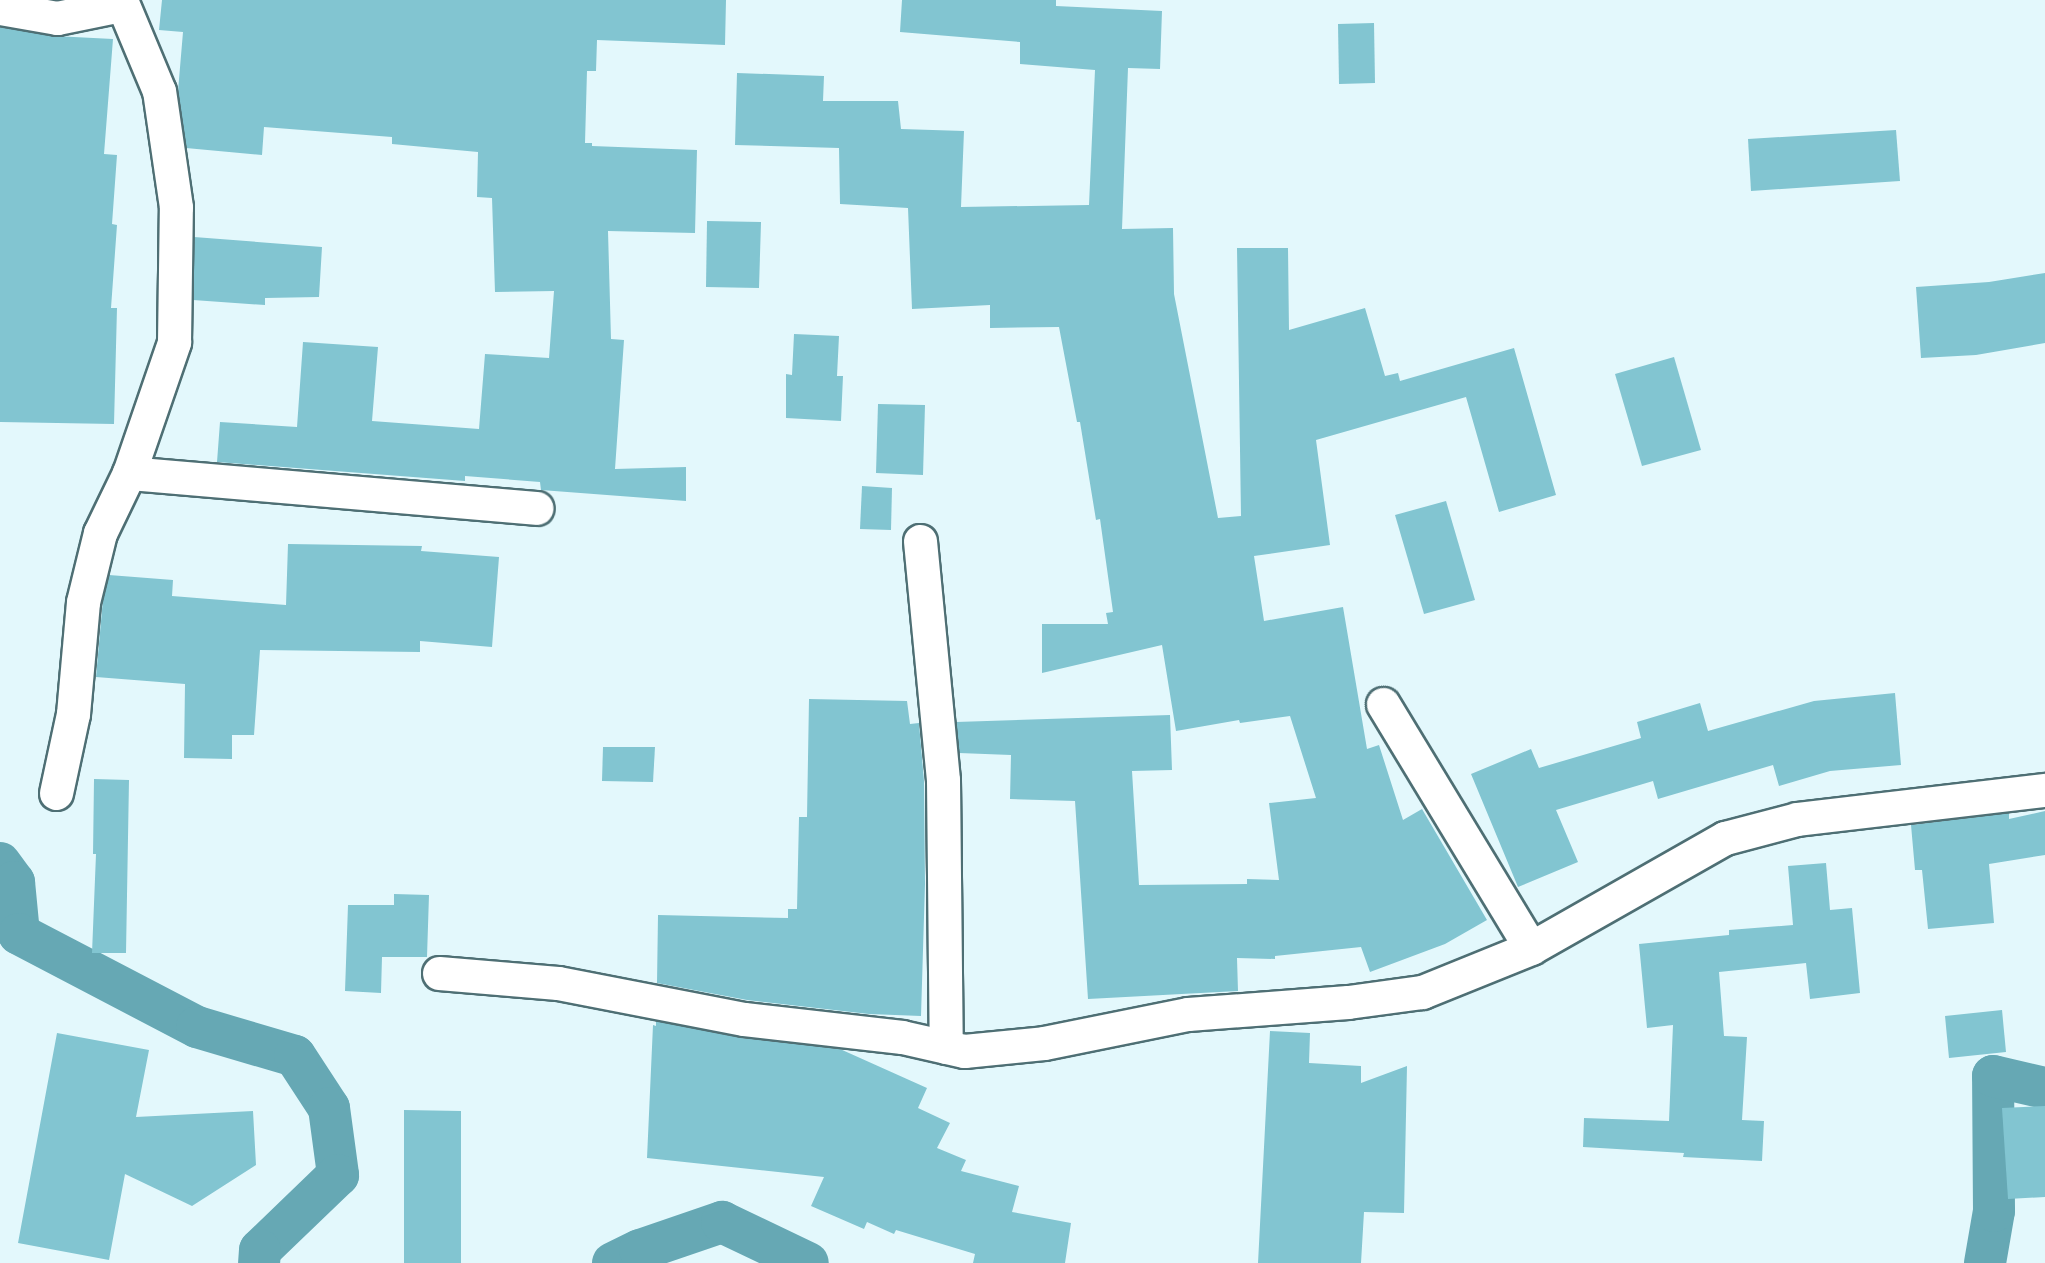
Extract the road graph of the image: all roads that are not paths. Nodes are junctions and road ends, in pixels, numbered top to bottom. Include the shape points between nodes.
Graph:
1 (121, 3) edge
2 (0, 8) edge
3 (129, 473) junction
4 (537, 508) dead end
5 (920, 541) dead end
6 (1383, 704) dead end
7 (2045, 790) edge
8 (56, 793) dead end
9 (1531, 948) junction
10 (439, 973) dead end
11 (946, 1047) junction

1 - 2 street via 57,18
1 - 3 street via 159,92 176,207 174,342
3 - 4 street
3 - 8 street via 100,533 83,602 73,714
5 - 11 street via 943,780
6 - 9 street
7 - 9 street via 1797,819 1725,838
9 - 11 street via 1422,992 1348,1002 1188,1014 1044,1043 964,1051
10 - 11 street via 558,984 744,1019 902,1036

